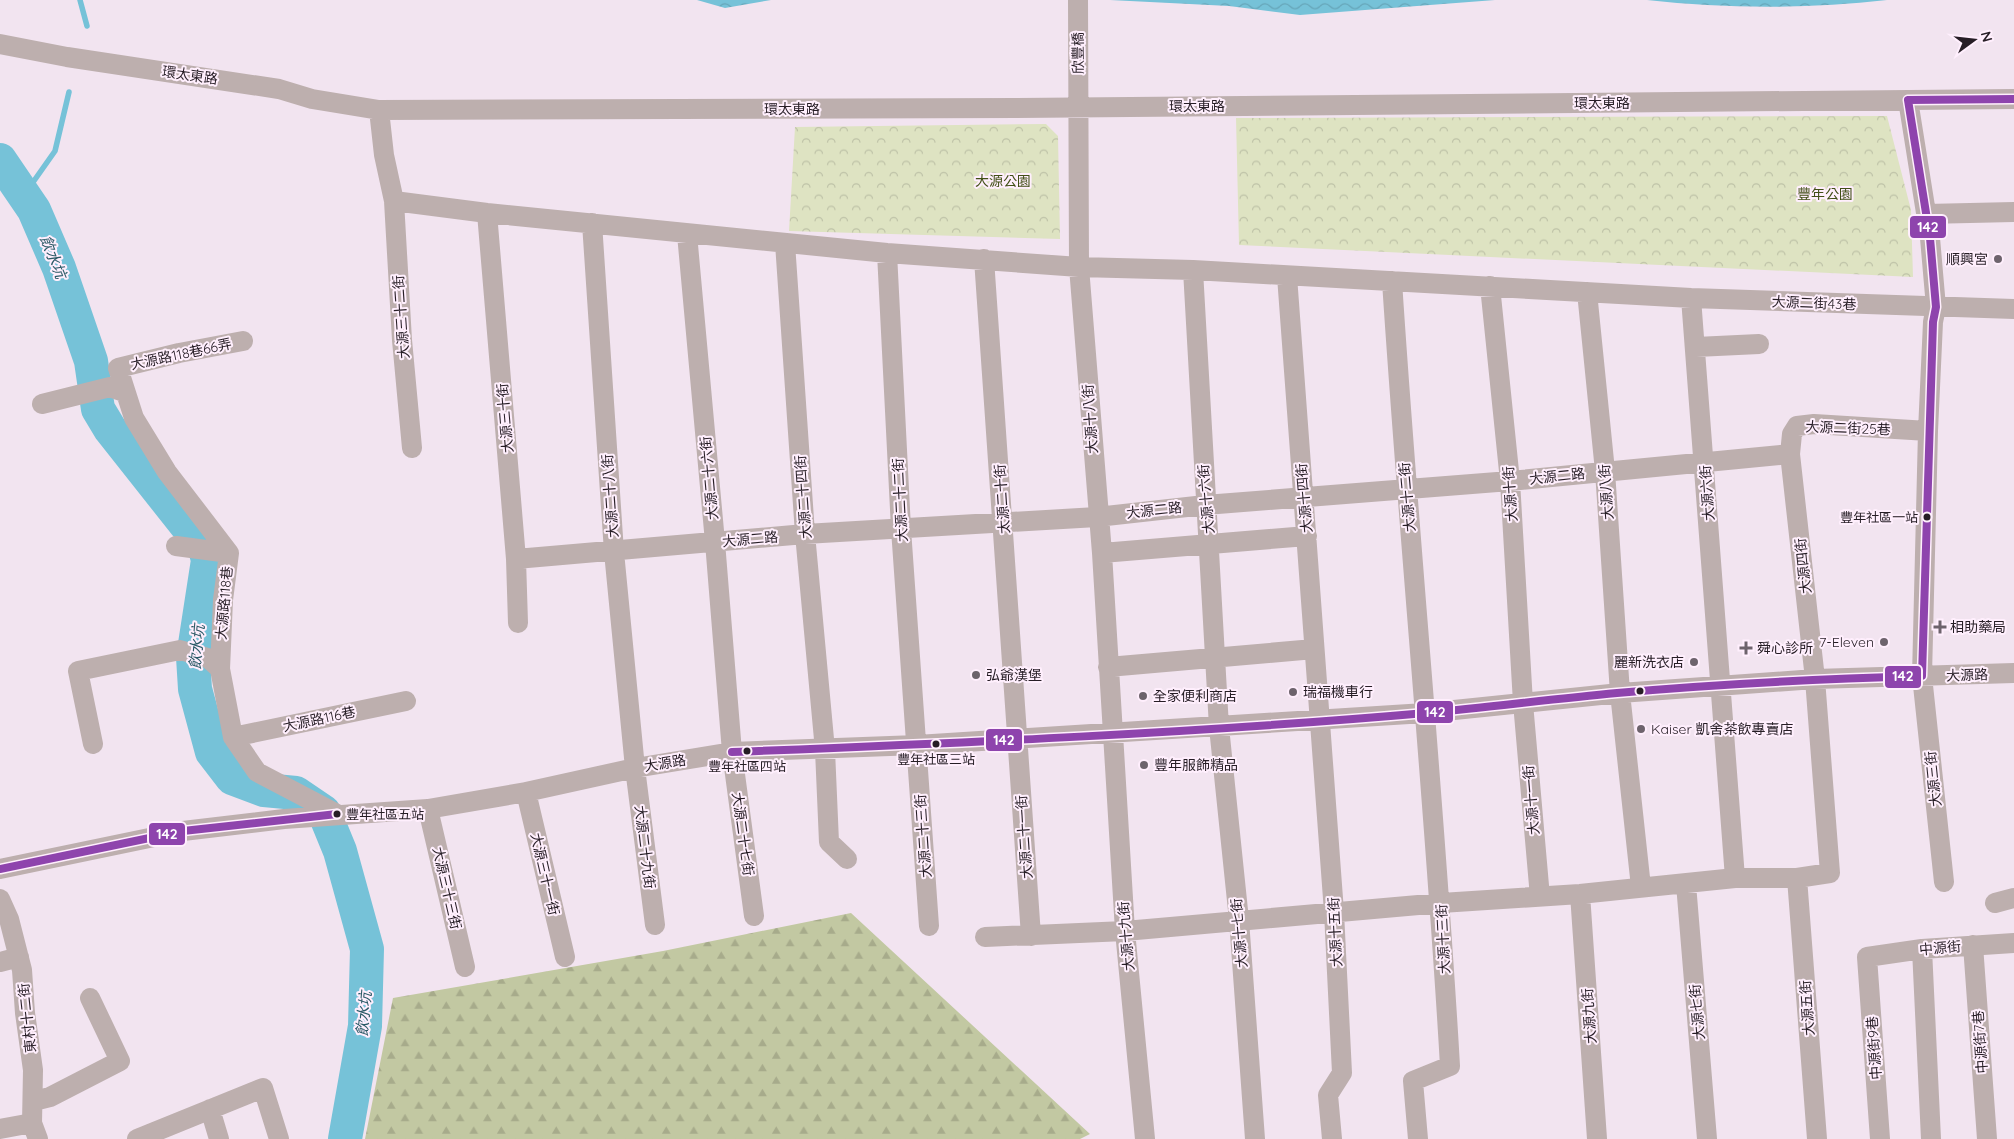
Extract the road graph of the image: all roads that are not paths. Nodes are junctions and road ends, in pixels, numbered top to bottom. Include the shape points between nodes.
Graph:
1 (1078, 0) edge
2 (0, 44) edge
3 (2014, 99) edge
4 (1908, 100) junction
5 (1079, 106) junction
6 (379, 110) junction
7 (393, 193) junction
8 (2014, 212) edge
9 (487, 213) junction
10 (1926, 214) junction
11 (592, 223) junction
12 (687, 234) junction
13 (785, 243) junction
14 (887, 253) junction
15 (984, 260) junction
16 (1079, 267) junction
17 (1193, 270) junction
18 (1288, 276) junction
19 (1392, 281) junction
20 (1490, 286) junction
21 (1587, 292) junction
22 (1692, 298) junction
23 (1936, 307) junction
24 (2014, 308) edge
25 (243, 341) dead end
26 (1759, 344) dead end
27 (1696, 347) junction
28 (118, 368) joint
29 (117, 389) junction
30 (42, 404) dead end
31 (1928, 431) junction
32 (412, 448) dead end
33 (1790, 454) junction
34 (1705, 461) junction
35 (1605, 471) junction
36 (1510, 481) junction
37 (1406, 490) junction
38 (1303, 498) junction
39 (1206, 505) junction
40 (1098, 517) junction
41 (1004, 522) junction
42 (901, 529) junction
43 (805, 534) junction
44 (1307, 536) junction
45 (716, 542) junction
46 (1210, 543) junction
47 (176, 546) dead end
48 (222, 552) junction
49 (614, 552) junction
50 (1102, 553) junction
51 (516, 559) junction
52 (518, 623) dead end
53 (1314, 649) junction
54 (1216, 657) junction
55 (214, 664) junction
56 (1108, 667) junction
57 (2014, 673) edge
58 (1922, 676) junction
59 (1815, 679) junction
60 (1721, 687) junction
61 (1620, 693) junction
62 (406, 701) dead end
63 (1523, 703) junction
64 (1426, 713) junction
65 (1320, 720) junction
66 (1219, 727) junction
67 (1112, 732) junction
68 (233, 737) junction
69 (1016, 738) junction
70 (93, 744) dead end
71 (917, 746) junction
72 (825, 750) junction
73 (732, 752) junction
74 (635, 768) junction
75 (526, 792) junction
76 (428, 809) junction
77 (338, 814) junction
78 (847, 859) dead end
79 (0, 869) edge
80 (1735, 878) junction
81 (1798, 878) junction
82 (1944, 882) dead end
83 (1686, 884) junction
84 (1641, 887) junction
85 (1580, 894) junction
86 (1540, 896) junction
87 (0, 899) edge
88 (1441, 903) junction
89 (1334, 912) junction
90 (754, 916) dead end
91 (1238, 920) junction
92 (655, 925) dead end
93 (929, 926) dead end
94 (1125, 931) junction
95 (1031, 936) junction
96 (985, 937) dead end
97 (2014, 943) edge
98 (1973, 945) junction
99 (1922, 949) junction
100 (564, 957) dead end
101 (1867, 957) joint
102 (9, 960) edge
103 (465, 967) dead end
104 (90, 998) dead end
105 (34, 1101) junction
106 (210, 1109) junction
107 (0, 1129) edge
108 (35, 1131) edge
109 (161, 1134) edge
110 (137, 1139) edge
111 (219, 1139) edge
112 (279, 1139) edge
113 (1145, 1139) edge
114 (1255, 1139) edge
115 (1332, 1139) edge
116 (1418, 1139) edge
117 (1597, 1139) edge
118 (1707, 1139) edge
119 (1817, 1139) edge
120 (1880, 1139) edge
121 (1931, 1139) edge
122 (1987, 1139) edge

1 - 5 street, 欣豐橋
2 - 6 street, 環太東路 via 67,58 279,89 312,99
3 - 4 street, 環太東路
4 - 5 street, 環太東路
4 - 10 street, 大源三街
5 - 6 street, 環太東路
5 - 16 street, 大源十八街
6 - 7 street via 384,155
7 - 9 street, 大源二街43巷
7 - 32 street, 大源三十二街
8 - 10 street
9 - 11 street, 大源二街43巷
9 - 51 street, 大源三十街
10 - 23 street, 大源三街
11 - 12 street, 大源二街43巷
11 - 49 street, 大源二十八街
12 - 13 street, 大源二街43巷
12 - 45 street, 大源二十六街
13 - 14 street, 大源二街43巷
13 - 43 street, 大源二十四街
14 - 15 street, 大源二街43巷
14 - 42 street, 大源二十二街
15 - 16 street, 大源二街43巷
15 - 41 street, 太源二十街
16 - 17 street, 大源二街43巷
16 - 40 street, 大源十八街
17 - 18 street, 大源二街43巷
17 - 39 street, 大源十六街
18 - 19 street, 大源二街43巷
18 - 38 street, 大源十四街
19 - 20 street, 大源二街43巷
19 - 37 street, 大源十二街
20 - 21 street, 大源二街43巷
20 - 36 street, 大源十街
21 - 22 street, 大源二街43巷
21 - 35 street, 大源八街
22 - 23 street, 大源二街43巷
22 - 27 street, 大源六街
23 - 24 street, 大源二街43巷
23 - 31 street, 大源三街
25 - 28 street, 大源路118巷66弄
26 - 27 street
27 - 34 street, 大源六街
28 - 29 street, 大源路118巷
29 - 30 street
29 - 48 street, 大源路118巷 via 167,472
31 - 33 street, 大源二街25巷 via 1814,424 1797,426 1792,434
31 - 58 street, 大源三街
33 - 34 street, 大源二路
33 - 59 street, 大源四街
34 - 35 street, 大源二路
34 - 60 street, 大源六街
35 - 36 street, 大源二路
35 - 61 street, 大源八街
36 - 37 street, 大源二路
36 - 63 street, 大源十街
37 - 38 street, 大源二路
37 - 64 street, 大源十二街
38 - 39 street, 大源二路
38 - 44 street, 大源十四街
39 - 40 street, 大源二路
39 - 46 street, 大源十六街
40 - 41 street, 大源二路
40 - 50 street, 大源十八街
41 - 42 street, 大源二路
41 - 69 street, 太源二十街
42 - 43 street, 大源二路
42 - 71 street, 大源二十二街
43 - 45 street, 大源二路
43 - 72 street, 大源二十四街
44 - 46 street
44 - 53 street, 大源十四街
45 - 49 street, 大源二路
45 - 73 street, 大源二十六街
46 - 50 street
46 - 54 street, 大源十六街
47 - 48 street
48 - 55 street, 大源路118巷 via 223,600
49 - 51 street, 大源二路
49 - 74 street, 大源二十八街
50 - 56 street, 大源十八街
51 - 52 street, 大源三十街
53 - 54 street
53 - 65 street, 大源十四街
54 - 56 street
54 - 66 street, 大源十六街
55 - 68 street, 大源路118巷
55 - 70 street via 180,650 78,671
56 - 67 street, 大源十八街
57 - 58 street, 大源路
58 - 59 street, 大源路
58 - 82 street, 大源三街
59 - 60 street, 大源路
59 - 81 street via 1830,873
60 - 61 street, 大源路
60 - 80 street
61 - 63 street, 大源路
61 - 84 street
62 - 68 street, 大源路116巷
63 - 64 street, 大源路
63 - 86 street, 大源十一街
64 - 65 street, 大源路
64 - 88 street, 大源十三街
65 - 66 street, 大源路
65 - 89 street, 大源十五街
66 - 67 street, 大源路
66 - 91 street, 大源十七街
67 - 69 street, 大源路
67 - 94 street, 大源十九街
68 - 77 street, 大源路118巷 via 257,772
69 - 71 street, 大源路
69 - 95 street, 大源二十一街
71 - 72 street, 大源路
71 - 93 street, 大源二十三街
72 - 73 street, 大源路
72 - 78 street, 大源二十四街 via 828,842
73 - 74 street, 大源路
73 - 90 street, 大源二十七街
74 - 75 street, 大源路
74 - 92 street, 大源二十九街
75 - 76 street, 大源路
75 - 100 street, 大源三十一街
76 - 77 street, 大源路
76 - 103 street, 大源三十三街
77 - 79 street, 大源路 via 183,831
80 - 81 street
80 - 83 street
81 - 119 street, 大源五街
83 - 84 street
83 - 118 street, 大源七街
84 - 85 street
85 - 86 street
85 - 117 street, 大源九街
86 - 88 street
87 - 102 street, 東村十二街 via 9,920
88 - 89 street
88 - 116 street, 大源十三街 via 1450,1066 1412,1082
89 - 91 street
89 - 115 street, 大源十五街 via 1342,1073 1328,1095
91 - 94 street
91 - 114 street, 大源十七街
94 - 95 street
94 - 113 street, 大源十九街
95 - 96 street
97 - 98 street, 中源街
98 - 99 street, 中源街
98 - 122 street, 中源街7巷
99 - 101 street, 中源街
99 - 121 street
101 - 120 street, 中源街9巷
102 - 105 street, 東村十二街 via 22,970
104 - 105 street via 120,1061 50,1097
105 - 108 street, 東村十二街
106 - 109 street
106 - 111 street
106 - 112 street via 264,1088
107 - 108 street
109 - 110 street

